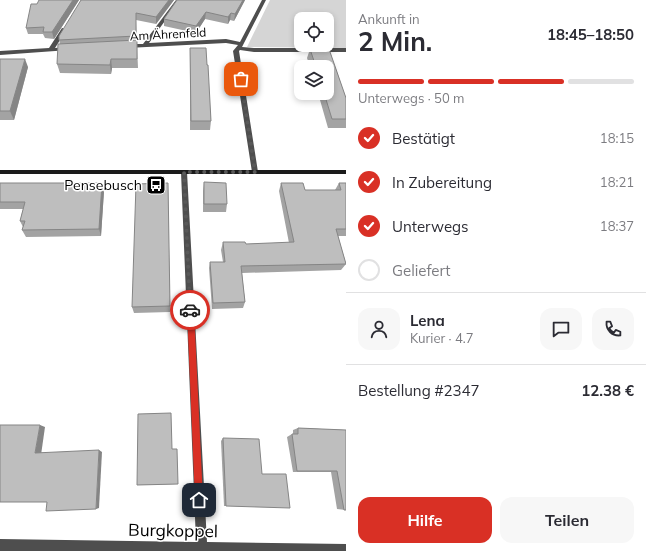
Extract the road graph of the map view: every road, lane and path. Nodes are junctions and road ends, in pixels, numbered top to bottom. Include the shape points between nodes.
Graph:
1 (178, 0) edge
2 (264, 0) edge
3 (66, 25) edge
4 (145, 45) junction
5 (123, 46) edge
6 (240, 46) junction
7 (72, 49) edge
8 (51, 50) junction
9 (346, 50) edge
10 (0, 53) edge
11 (0, 172) edge
12 (184, 172) junction
13 (255, 172) junction
14 (346, 172) edge
15 (0, 545) edge
16 (201, 549) edge
17 (346, 550) edge

1 - 4 street
2 - 6 street
3 - 8 street
4 - 5 street, Am Ährenfeld
4 - 6 street, Am Ährenfeld via 226,41
6 - 9 street, Am Ährenfeld via 254,50
6 - 13 street via 236,51
7 - 8 street
8 - 10 street
11 - 12 main road
12 - 13 main road
12 - 16 street
13 - 14 main road
15 - 16 street, Burgkoppel
16 - 17 street, Burgkoppel

